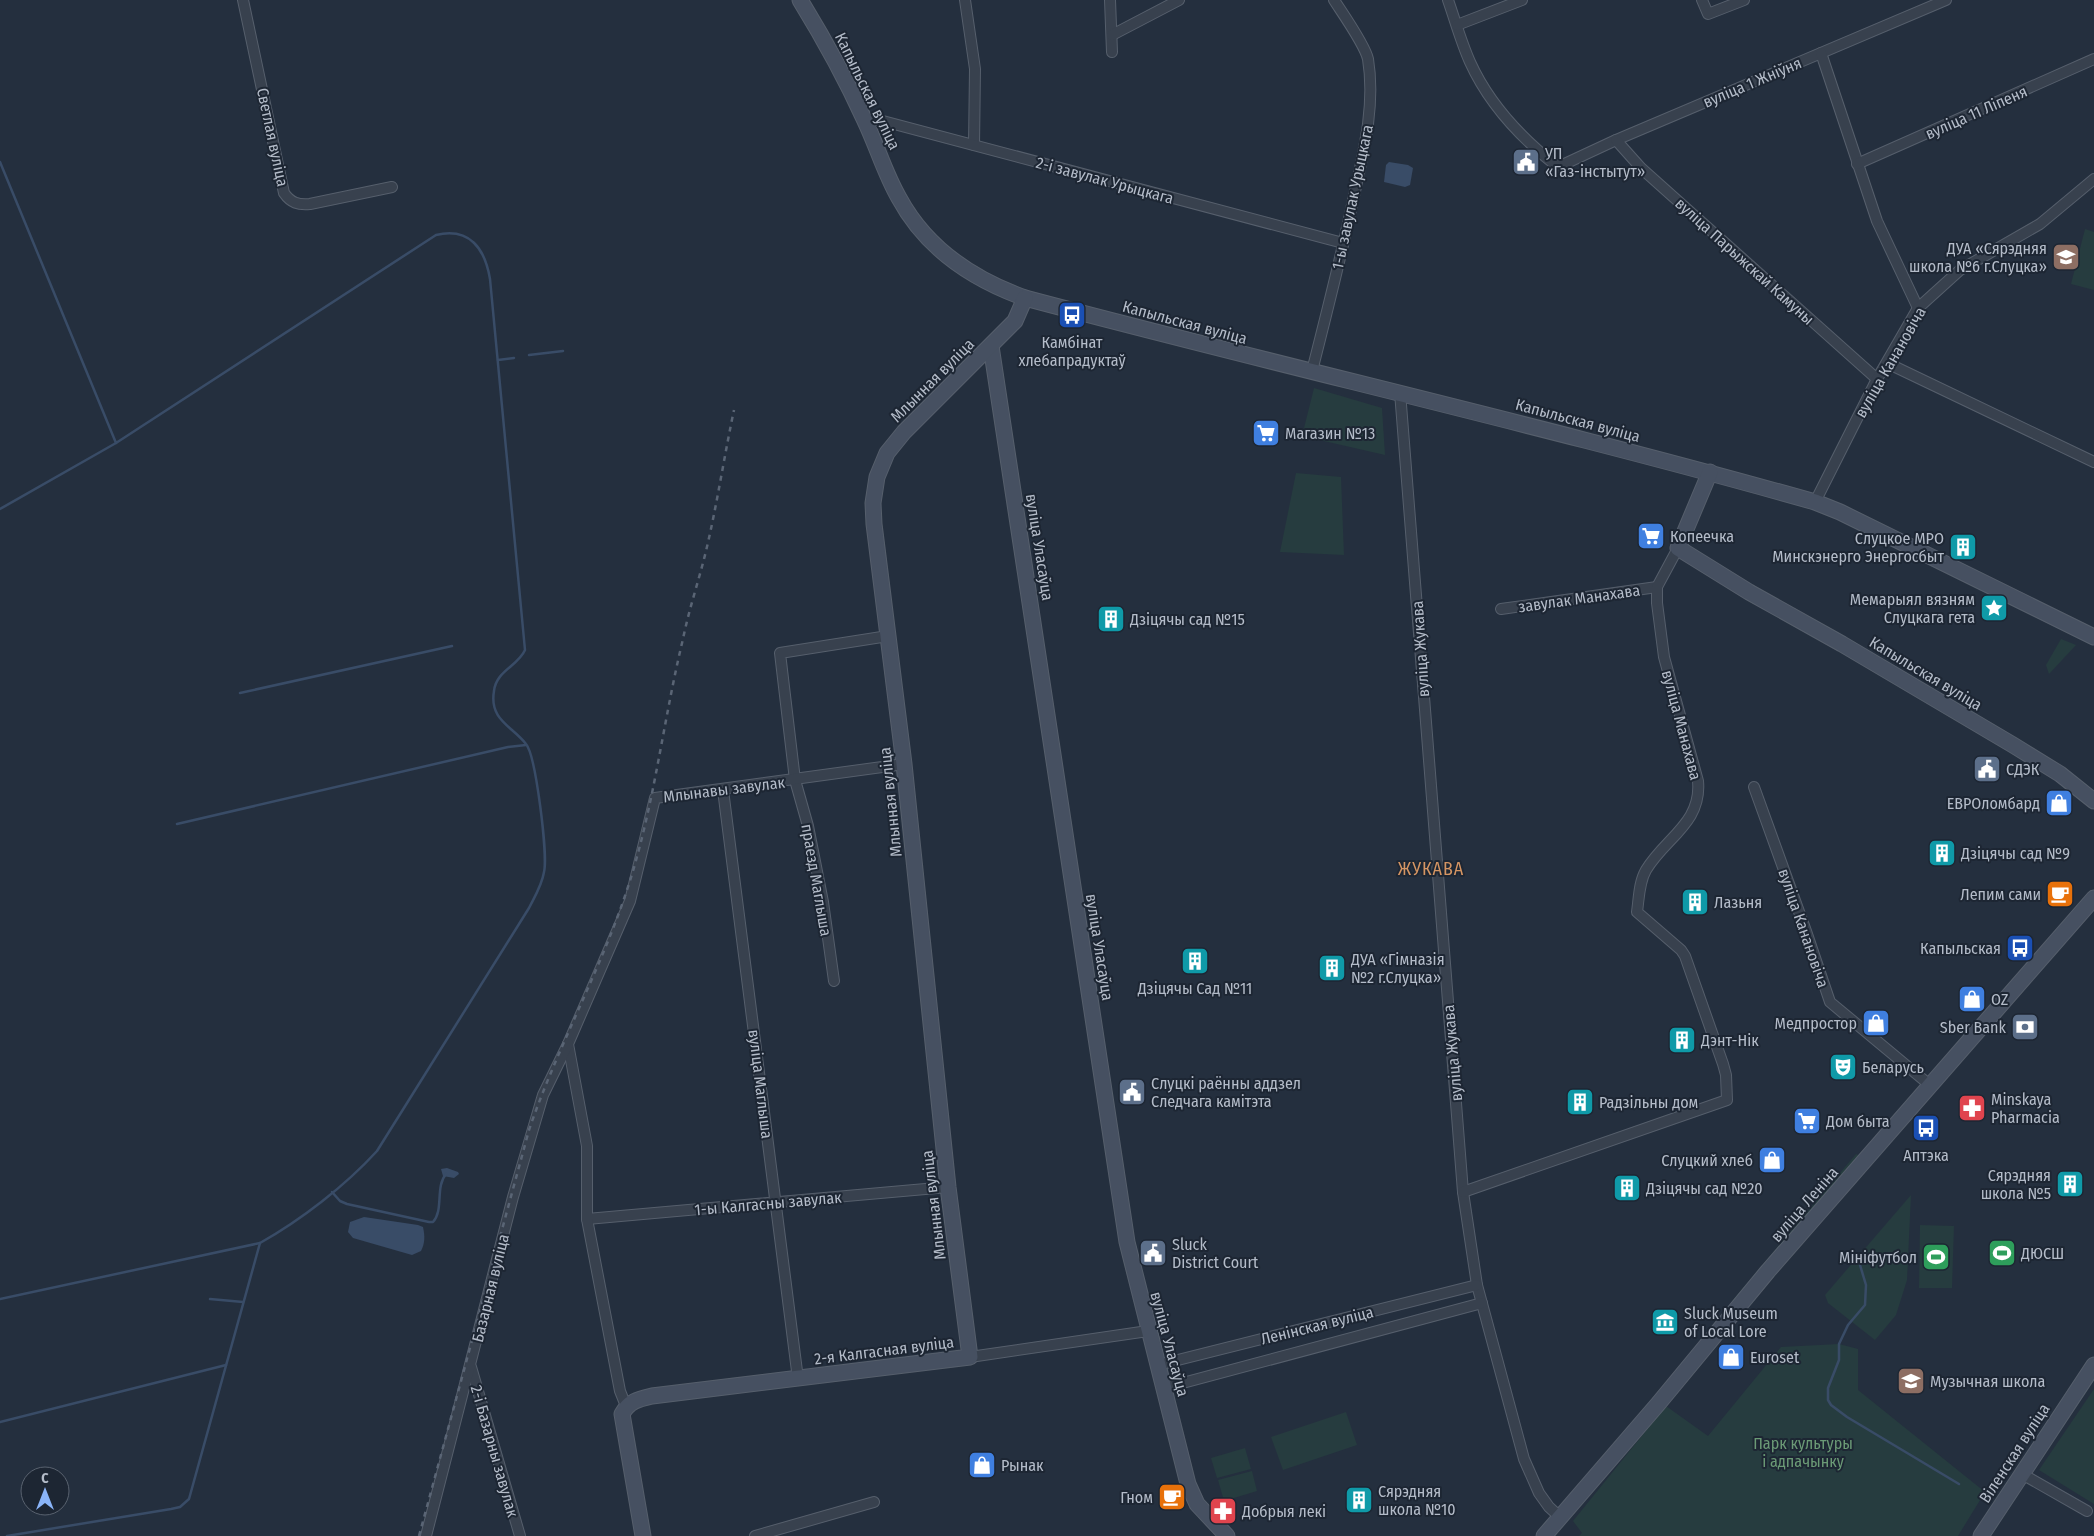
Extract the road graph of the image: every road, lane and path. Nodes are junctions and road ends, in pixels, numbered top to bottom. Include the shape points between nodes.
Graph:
1 (243, 0) edge
2 (800, 0) edge
3 (965, 0) edge
4 (1110, 0) edge
5 (1179, 0) edge
6 (1334, 0) edge
7 (1448, 0) edge
8 (1522, 0) edge
9 (1702, 0) edge
10 (1744, 0) edge
11 (1946, 0) edge
12 (1457, 25) junction
13 (1112, 35) junction
14 (1112, 52) dead end
15 (1821, 53) junction
16 (2094, 59) edge
17 (865, 120) junction
18 (1616, 140) junction
19 (974, 145) junction
20 (1857, 164) junction
21 (2094, 179) edge
22 (392, 187) dead end
23 (1343, 244) junction
24 (1025, 298) junction
25 (1918, 308) junction
26 (991, 346) junction
27 (1887, 363) junction
28 (1312, 371) junction
29 (1877, 380) junction
30 (1400, 392) junction
31 (2094, 462) edge
32 (1710, 472) junction
33 (1815, 502) junction
34 (1678, 548) junction
35 (1657, 588) junction
36 (1501, 609) dead end
37 (888, 636) junction
38 (2094, 637) edge
39 (904, 764) junction
40 (796, 780) junction
41 (1754, 787) dead end
42 (723, 790) junction
43 (655, 798) joint
44 (2094, 801) edge
45 (2094, 898) edge
46 (834, 981) dead end
47 (568, 1044) junction
48 (1931, 1086) junction
49 (948, 1187) junction
50 (1464, 1192) junction
51 (777, 1203) junction
52 (587, 1218) junction
53 (1477, 1285) junction
54 (1482, 1303) junction
55 (1148, 1331) junction
56 (970, 1357) junction
57 (470, 1365) junction
58 (2094, 1365) edge
59 (1158, 1366) junction
60 (798, 1379) junction
61 (1164, 1388) junction
62 (626, 1406) junction
63 (2021, 1476) junction
64 (874, 1502) dead end
65 (2087, 1511) dead end
66 (1560, 1517) junction
67 (426, 1536) edge
68 (520, 1536) edge
69 (643, 1536) edge
70 (755, 1536) edge
71 (1227, 1536) edge
72 (1544, 1536) edge
73 (1981, 1536) edge

1 - 22 street, Светлая вуліца via 284,193 289,200 299,205 310,204
2 - 17 main road, Капыльская вуліца via 830,48
3 - 19 street via 975,69
4 - 13 street
5 - 13 street
6 - 23 street, 1-ы завулак Урыцкага via 1364,48 1369,84 1367,135
7 - 12 street
8 - 12 street
9 - 10 street via 1708,14
11 - 15 street, вуліца 1 Жніўня
12 - 18 street, вуліца 1 Жніўня via 1470,62 1503,114 1538,152 1558,167
13 - 14 street
15 - 18 street, вуліца 1 Жніўня
15 - 20 street
16 - 20 street, вуліца 11 Ліпеня
17 - 19 street, 2-і завулак Урыцкага via 879,120
17 - 24 main road, Капыльская вуліца via 899,198 912,218 961,267 994,286
18 - 29 street, вуліца Парыжскай Камуны via 1641,168
19 - 23 street, 2-і завулак Урыцкага
20 - 25 street via 1876,221
21 - 25 street, вуліца Канановіча via 2040,224 1960,270
23 - 28 street, 1-ы завулак Урыцкага
24 - 26 main road, Млынная вуліца via 1015,321
24 - 28 main road, Капыльская вуліца
25 - 27 street, вуліца Канановіча
26 - 37 main road, Млынная вуліца via 904,432 886,453 877,476 874,524
26 - 55 main road, вуліца Уласаўца via 1126,1242
27 - 29 street, вуліца Канановіча
27 - 31 street
28 - 30 main road, Капыльская вуліца
29 - 33 street, вуліца Канановіча
30 - 32 main road, Капыльская вуліца
30 - 50 street, вуліца Жукава
32 - 33 main road, Капыльская вуліца
32 - 34 main road
33 - 38 main road, Капыльская вуліца
34 - 35 street
34 - 44 main road, Капыльская вуліца via 2060,774
35 - 36 street, завулак Манахава
35 - 50 street, вуліца Манахава via 1664,657 1698,781 1699,796 1696,809 1645,872 1637,912 1686,956 1726,1074 1727,1100
37 - 39 main road, Млынная вуліца
37 - 40 street, Млынавы завулак via 780,653
39 - 40 street
39 - 49 main road, Млынная вуліца
40 - 42 street, Млынавы завулак
40 - 46 street, праезд Маглыша via 824,902
41 - 48 street, вуліца Канановіча via 1830,1002
42 - 43 street, Млынавы завулак
42 - 51 street, вуліца Маглыша
43 - 47 street, Базарная вуліца via 630,902
45 - 48 main road, вуліца Леніна
47 - 52 street via 587,1146
47 - 57 street, Базарная вуліца via 543,1095
48 - 66 main road, вуліца Леніна via 1768,1271
49 - 51 street, 1-ы Калгасны завулак
49 - 56 main road, Млынная вуліца
50 - 53 street, вуліца Жукава
51 - 52 street, 1-ы Калгасны завулак
51 - 60 street, вуліца Маглыша
52 - 62 street via 620,1391
53 - 54 street, вуліца Жукава
53 - 59 street, Ленінская вуліца
54 - 61 street, Ленінская вуліца
54 - 66 street, вуліца Жукава via 1524,1459 1539,1492
55 - 56 street, 2-я Калгасная вуліца
55 - 59 main road, вуліца Уласаўца
56 - 60 main road, 2-я Калгасная вуліца
57 - 67 street, Базарная вуліца
57 - 68 street, 2-і Базарны завулак
58 - 63 main road, Віленская вуліца
59 - 61 main road, вуліца Уласаўца
60 - 62 main road, 2-я Калгасная вуліца via 652,1396
61 - 71 main road, вуліца Уласаўца via 1192,1495
62 - 69 main road via 622,1414 623,1424
63 - 65 street
63 - 73 main road, Віленская вуліца
64 - 70 street
66 - 72 main road, вуліца Леніна

